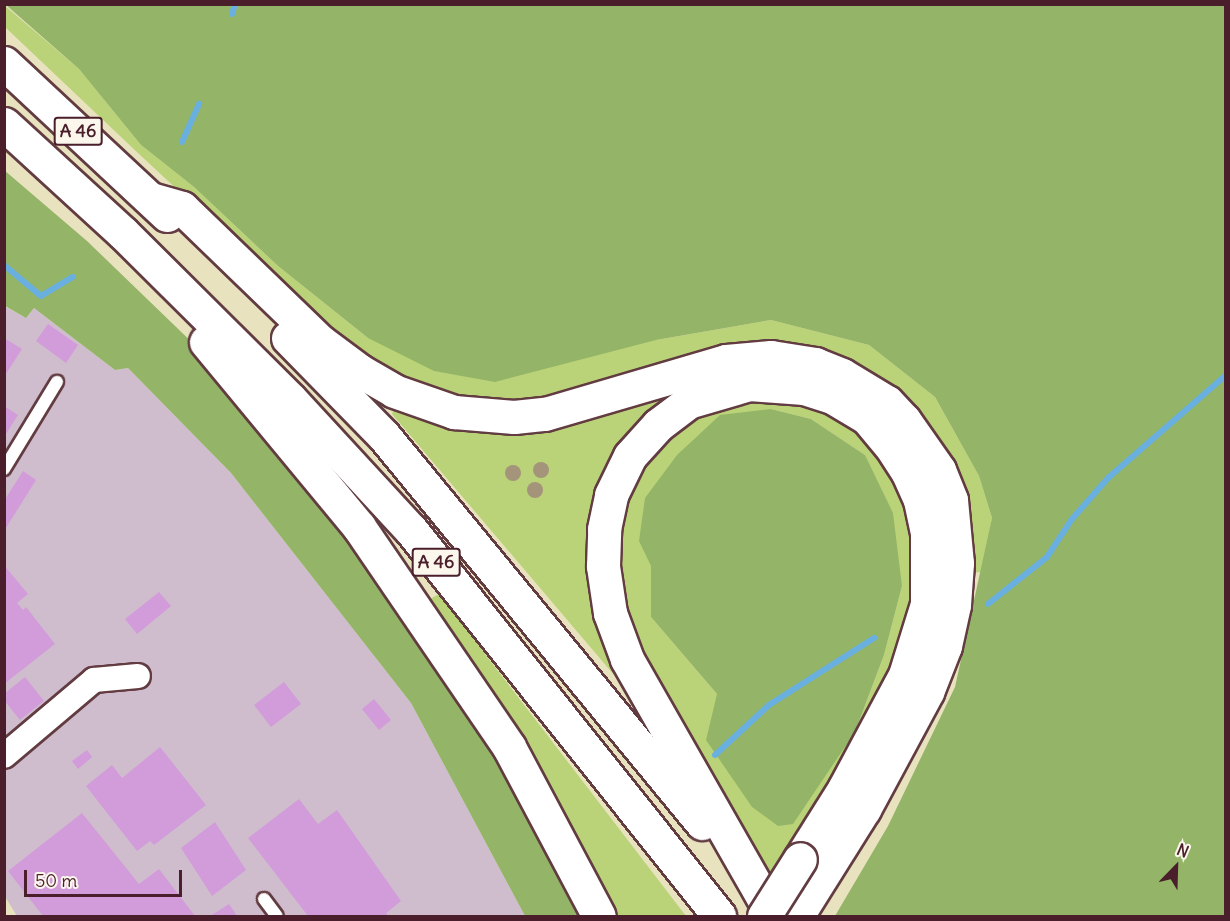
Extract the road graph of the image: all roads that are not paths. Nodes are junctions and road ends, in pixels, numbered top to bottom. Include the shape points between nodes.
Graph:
1 (4, 63) edge
2 (4, 124) edge
3 (151, 199) junction
4 (123, 233) junction
5 (57, 382) dead end
6 (4, 469) edge
7 (138, 676) dead end
8 (4, 756) edge
9 (810, 870) junction
10 (264, 899) dead end
11 (769, 912) edge
12 (277, 916) edge
13 (599, 916) edge
14 (719, 916) edge
15 (797, 916) edge

1 - 3 highway, A 46
2 - 4 highway, A 46
3 - 9 highway via 182,208 321,342 360,371 394,391 454,412 514,417 545,414 726,361 771,357 815,364 887,402 925,446 951,500 957,563 954,605 945,646 927,692 864,809
3 - 11 highway, A 46 via 384,436
4 - 13 highway via 131,262 204,341 359,527 509,747
4 - 14 highway, A 46 via 290,399 411,530
5 - 6 lane
7 - 8 street via 94,680
9 - 11 highway, bridge
9 - 11 highway via 854,771 905,675 927,604 927,533 920,500 908,473 867,418 804,388 749,384 688,402 657,425 630,456 611,495 604,529 603,566 610,613 627,659
9 - 15 highway
10 - 12 lane

